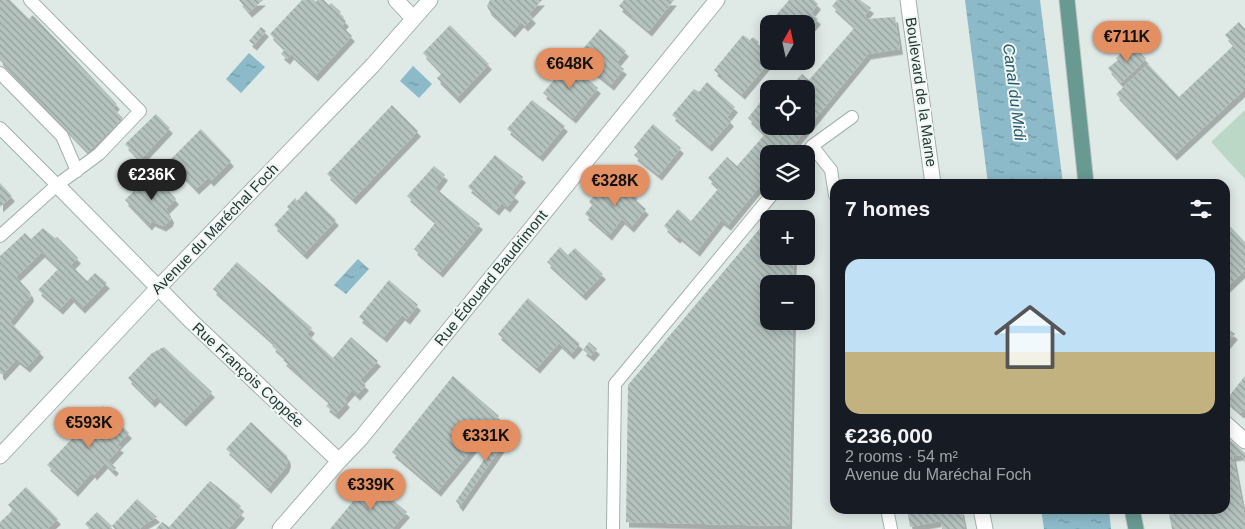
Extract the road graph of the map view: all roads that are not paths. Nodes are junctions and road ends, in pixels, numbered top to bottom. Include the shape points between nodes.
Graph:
1 (30, 0) edge
2 (396, 0) edge
3 (430, 0) edge
4 (717, 0) edge
5 (908, 0) edge
6 (1067, 0) edge
7 (413, 18) junction
8 (0, 72) edge
9 (852, 117) dead end
10 (0, 128) edge
11 (815, 145) edge
12 (815, 155) edge
13 (78, 171) junction
14 (832, 179) edge
15 (932, 179) edge
16 (1085, 179) edge
17 (57, 184) junction
18 (767, 200) edge
19 (0, 236) edge
20 (158, 288) junction
21 (1230, 428) edge
22 (1245, 441) edge
23 (0, 456) edge
24 (339, 461) junction
25 (888, 514) edge
26 (982, 514) edge
27 (1133, 514) edge
28 (280, 529) edge
29 (612, 529) edge
30 (891, 529) edge
31 (985, 529) edge
32 (1136, 529) edge

1 - 13 lane via 140,111
2 - 7 street
3 - 7 street, Avenue du Maréchal Foch
4 - 24 street, Rue Édouard Baudrimont
5 - 15 street, Boulevard de la Marne
6 - 16 main road
7 - 20 street, Avenue du Maréchal Foch via 373,65
8 - 13 lane via 62,136
9 - 11 lane
10 - 17 lane
12 - 14 lane via 831,170
13 - 17 lane
17 - 19 lane
17 - 20 street, Rue François Coppée
18 - 29 lane via 615,384
20 - 23 street, Avenue du Maréchal Foch
20 - 24 street, Rue François Coppée
21 - 22 street
24 - 28 street, Rue Édouard Baudrimont
25 - 30 lane
26 - 31 street
27 - 32 main road

